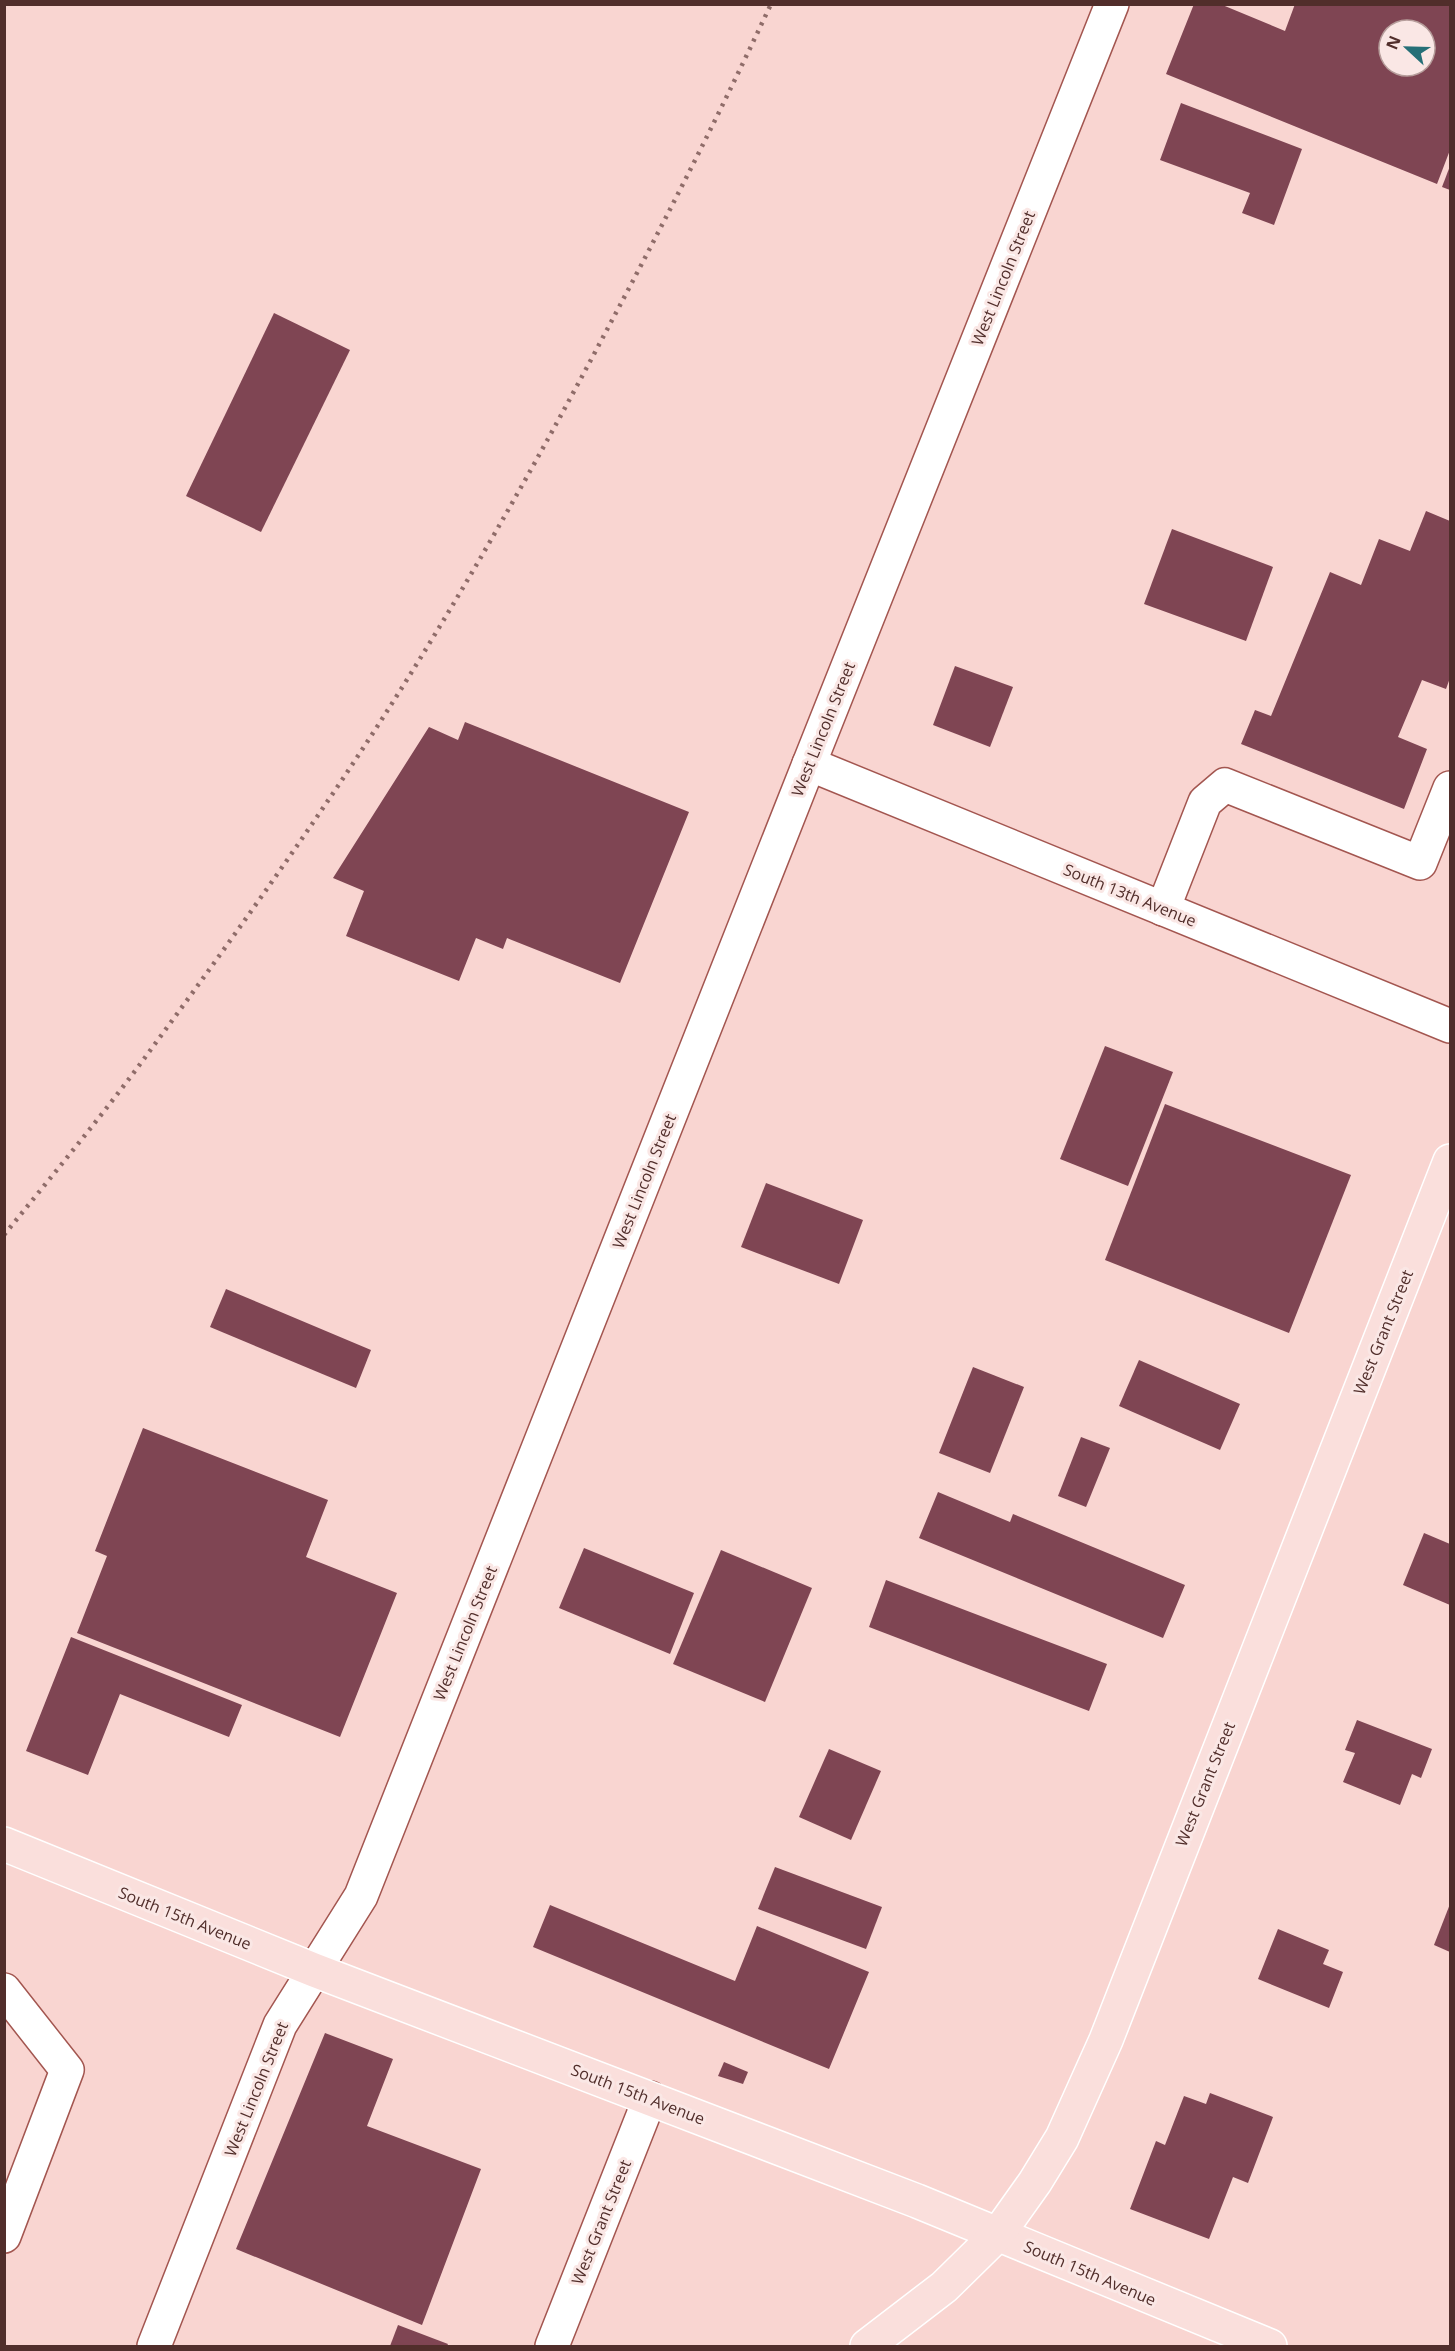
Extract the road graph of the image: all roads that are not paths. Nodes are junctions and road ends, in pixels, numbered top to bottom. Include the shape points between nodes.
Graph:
1 (1112, 4) edge
2 (809, 764) junction
3 (1450, 788) edge
4 (1163, 909) junction
5 (1450, 1026) edge
6 (1450, 1161) edge
7 (4, 1844) edge
8 (314, 1970) junction
9 (4, 1990) edge
10 (650, 2098) junction
11 (998, 2234) junction
12 (4, 2236) edge
13 (154, 2346) edge
14 (552, 2346) edge
15 (867, 2346) edge
16 (1270, 2346) edge

1 - 2 street, West Lincoln Street
2 - 4 street, South 13th Avenue
2 - 8 street, West Lincoln Street via 361,1896
3 - 4 street via 1420,862 1225,785 1205,802
4 - 5 street, South 13th Avenue
6 - 11 main road, West Grant Street via 1106,2040 1062,2138
7 - 8 main road, South 15th Avenue
8 - 10 main road, South 15th Avenue
8 - 13 street, West Lincoln Street via 280,2025
9 - 12 street via 67,2070
10 - 11 main road, South 15th Avenue
10 - 14 street, West Grant Street
11 - 15 main road, West Grant Street via 944,2287
11 - 16 main road, South 15th Avenue

